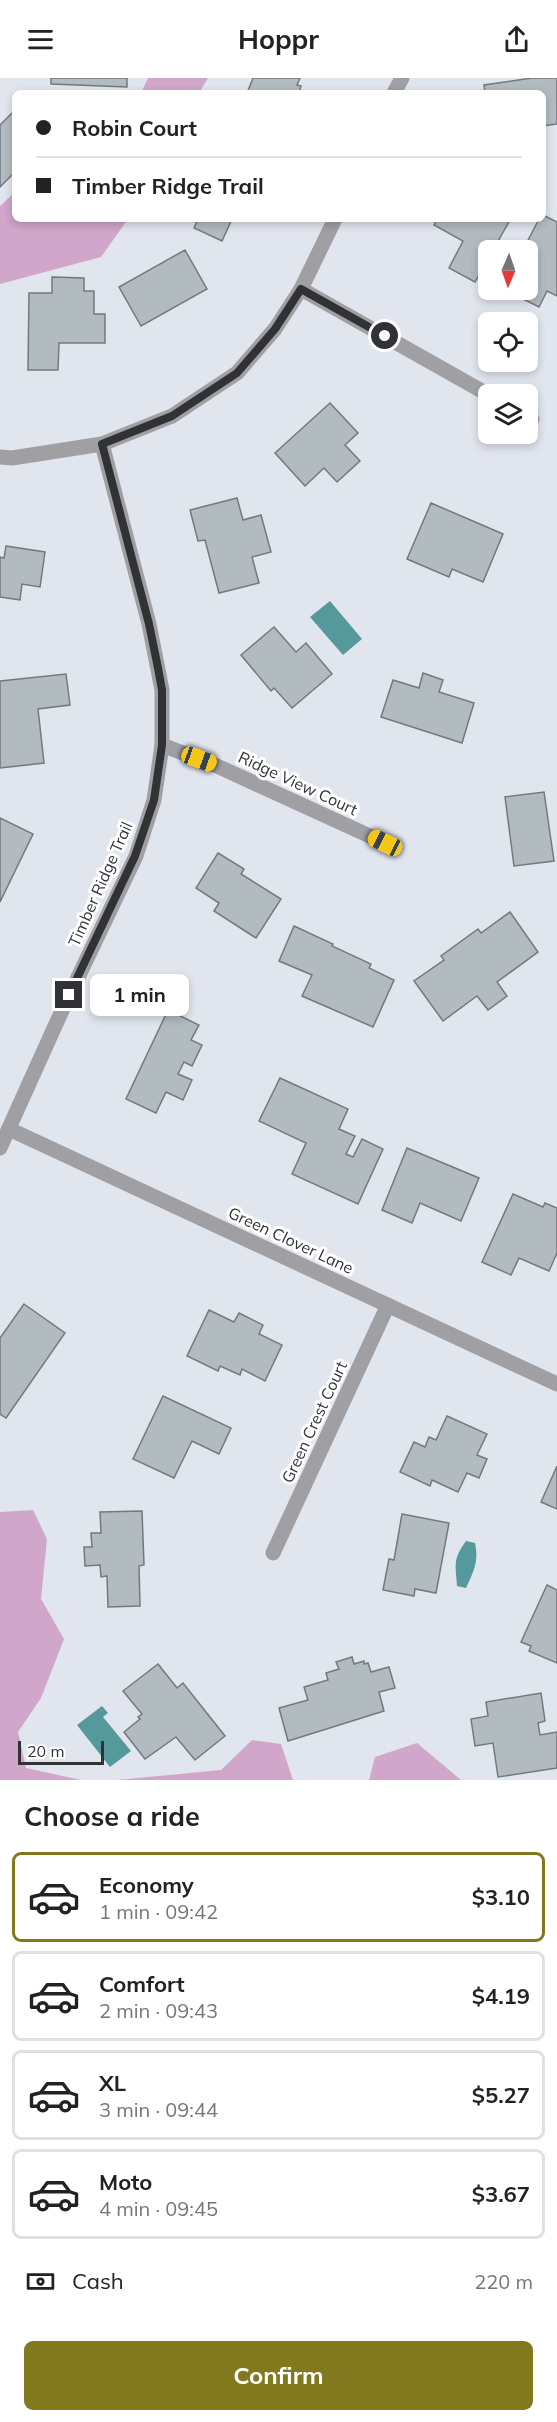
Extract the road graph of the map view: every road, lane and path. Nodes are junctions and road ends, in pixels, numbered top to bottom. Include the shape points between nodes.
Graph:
1 (334, 222) edge
2 (301, 289) junction
3 (478, 389) edge
4 (102, 444) junction
5 (0, 457) edge
6 (162, 745) junction
7 (385, 843) dead end
8 (9, 1129) junction
9 (0, 1148) edge
10 (388, 1305) junction
11 (557, 1384) edge
12 (273, 1554) dead end

1 - 2 street
2 - 3 street
2 - 4 street via 275,329 237,373 172,416
4 - 5 street
4 - 6 street, Timber Ridge Trail via 158,668
6 - 7 street, Ridge View Court
6 - 8 street, Timber Ridge Trail via 154,800 135,856
8 - 9 street, Timber Ridge Trail
8 - 10 street, Green Clover Lane
10 - 11 street, Green Clover Lane
10 - 12 street, Green Crest Court

